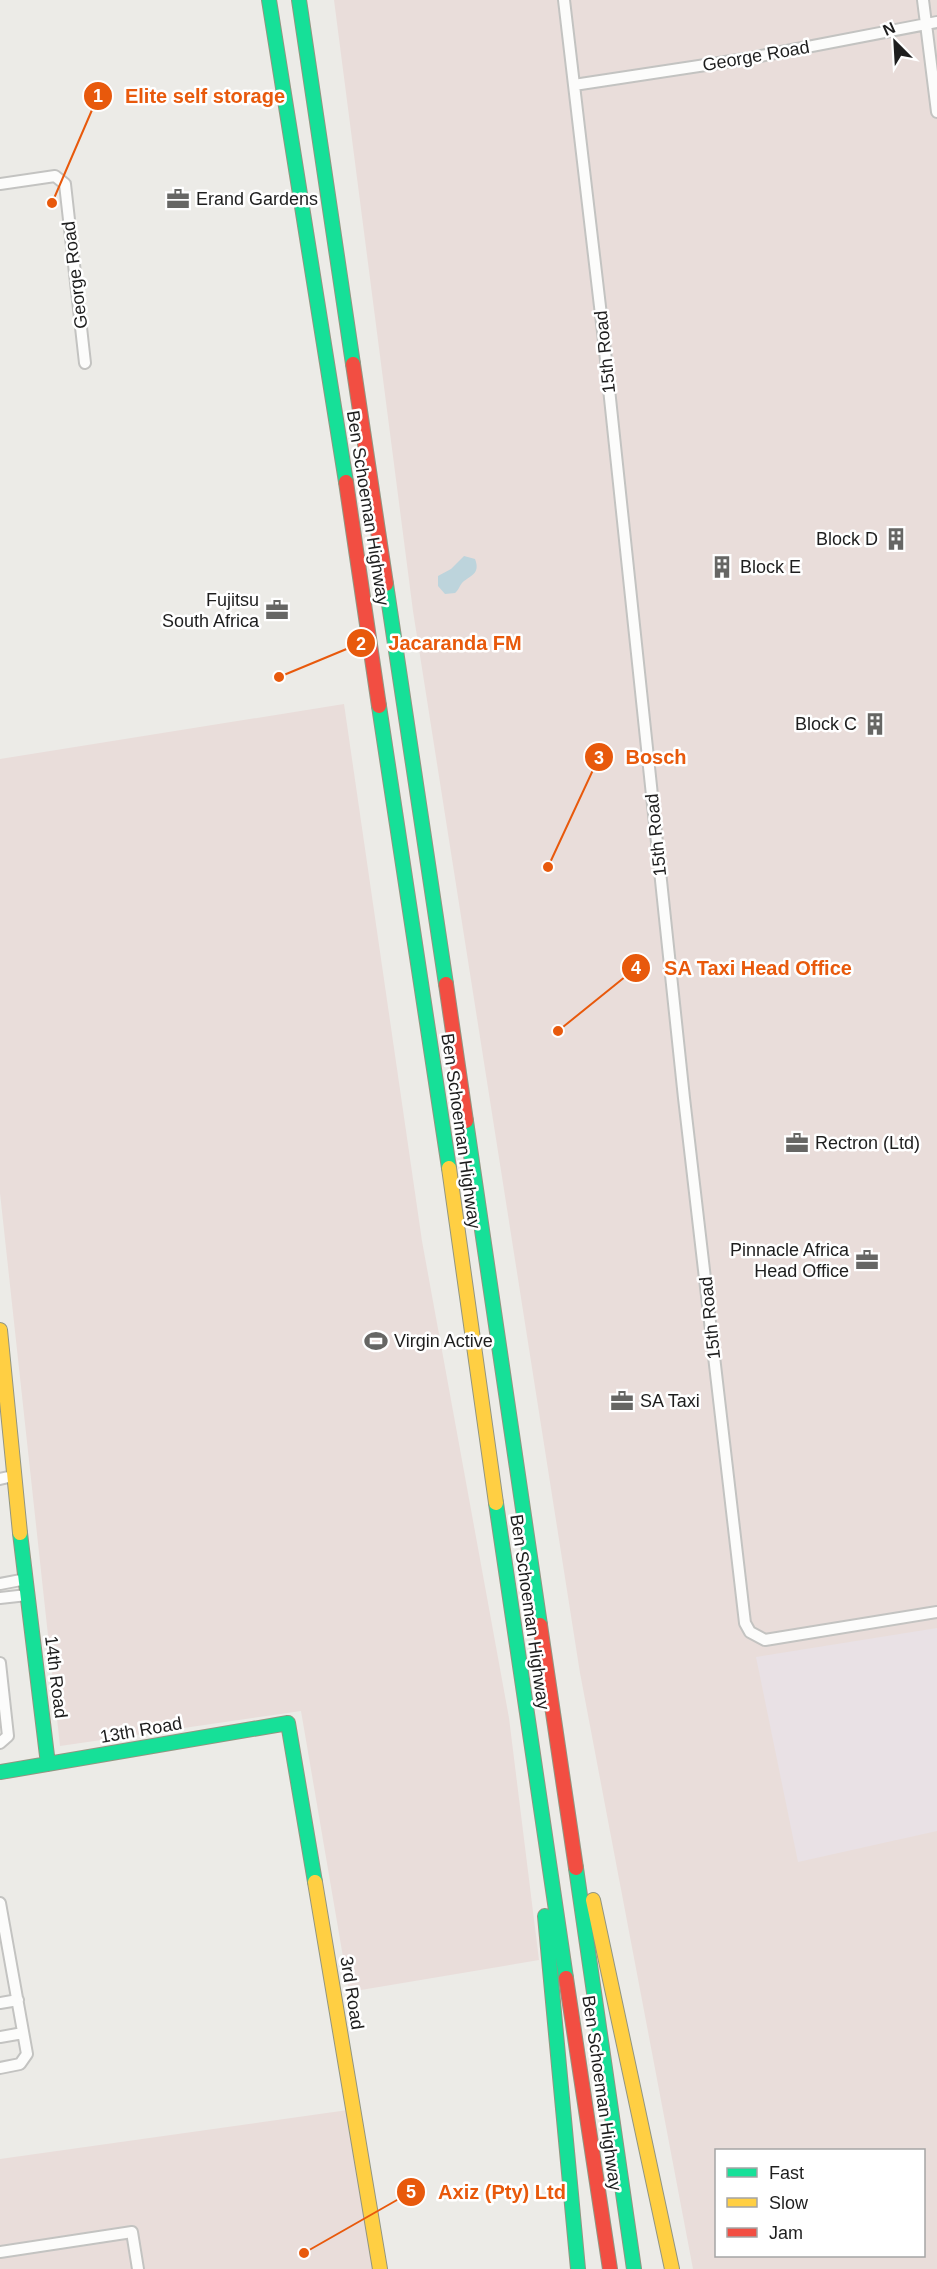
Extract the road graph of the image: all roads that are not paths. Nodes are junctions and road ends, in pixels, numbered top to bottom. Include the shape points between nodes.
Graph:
1 (269, 0) edge
2 (299, 0) edge
3 (564, 0) edge
4 (924, 0) edge
5 (932, 23) edge
6 (574, 85) junction
7 (937, 112) edge
8 (0, 184) edge
9 (85, 363) dead end
10 (0, 1330) edge
11 (6, 1472) edge
12 (26, 1580) junction
13 (0, 1584) edge
14 (507, 1584) junction
15 (27, 1595) junction
16 (3, 1598) edge
17 (937, 1612) edge
18 (0, 1663) edge
19 (553, 1704) junction
20 (288, 1723) joint
21 (0, 1743) edge
22 (48, 1764) junction
23 (0, 1772) edge
24 (0, 1903) edge
25 (3, 1933) edge
26 (5, 1966) edge
27 (18, 2000) junction
28 (0, 2003) edge
29 (23, 2033) junction
30 (0, 2037) edge
31 (0, 2068) edge
32 (0, 2252) edge
33 (138, 2269) edge
34 (380, 2269) edge
35 (578, 2269) edge
36 (610, 2269) edge
37 (634, 2269) edge
38 (672, 2269) edge

1 - 14 main road, Ben Schoeman Highway via 319,303 445,1138
2 - 19 main road, Ben Schoeman Highway
3 - 6 street, 15th Road
4 - 5 street
5 - 6 street, George Road
5 - 7 street
6 - 17 street, 15th Road via 745,1623 759,1638 771,1640
8 - 9 street, George Road via 55,176 65,184
10 - 11 main road, 14th Road
11 - 12 main road, 14th Road
12 - 13 street
12 - 15 main road, 14th Road
14 - 35 main road via 505,1641 552,1977
14 - 36 main road, Ben Schoeman Highway
15 - 16 street
15 - 22 main road, 14th Road
18 - 21 street via 8,1736
19 - 37 main road, Ben Schoeman Highway
19 - 38 main road via 569,1755 595,1909
20 - 22 main road, 13th Road
20 - 34 main road, 3rd Road
22 - 23 main road, 13th Road
24 - 25 street
25 - 26 street
26 - 27 street
27 - 28 street
27 - 29 street
29 - 30 street
29 - 31 street via 27,2054 24,2061
32 - 33 street via 132,2232

